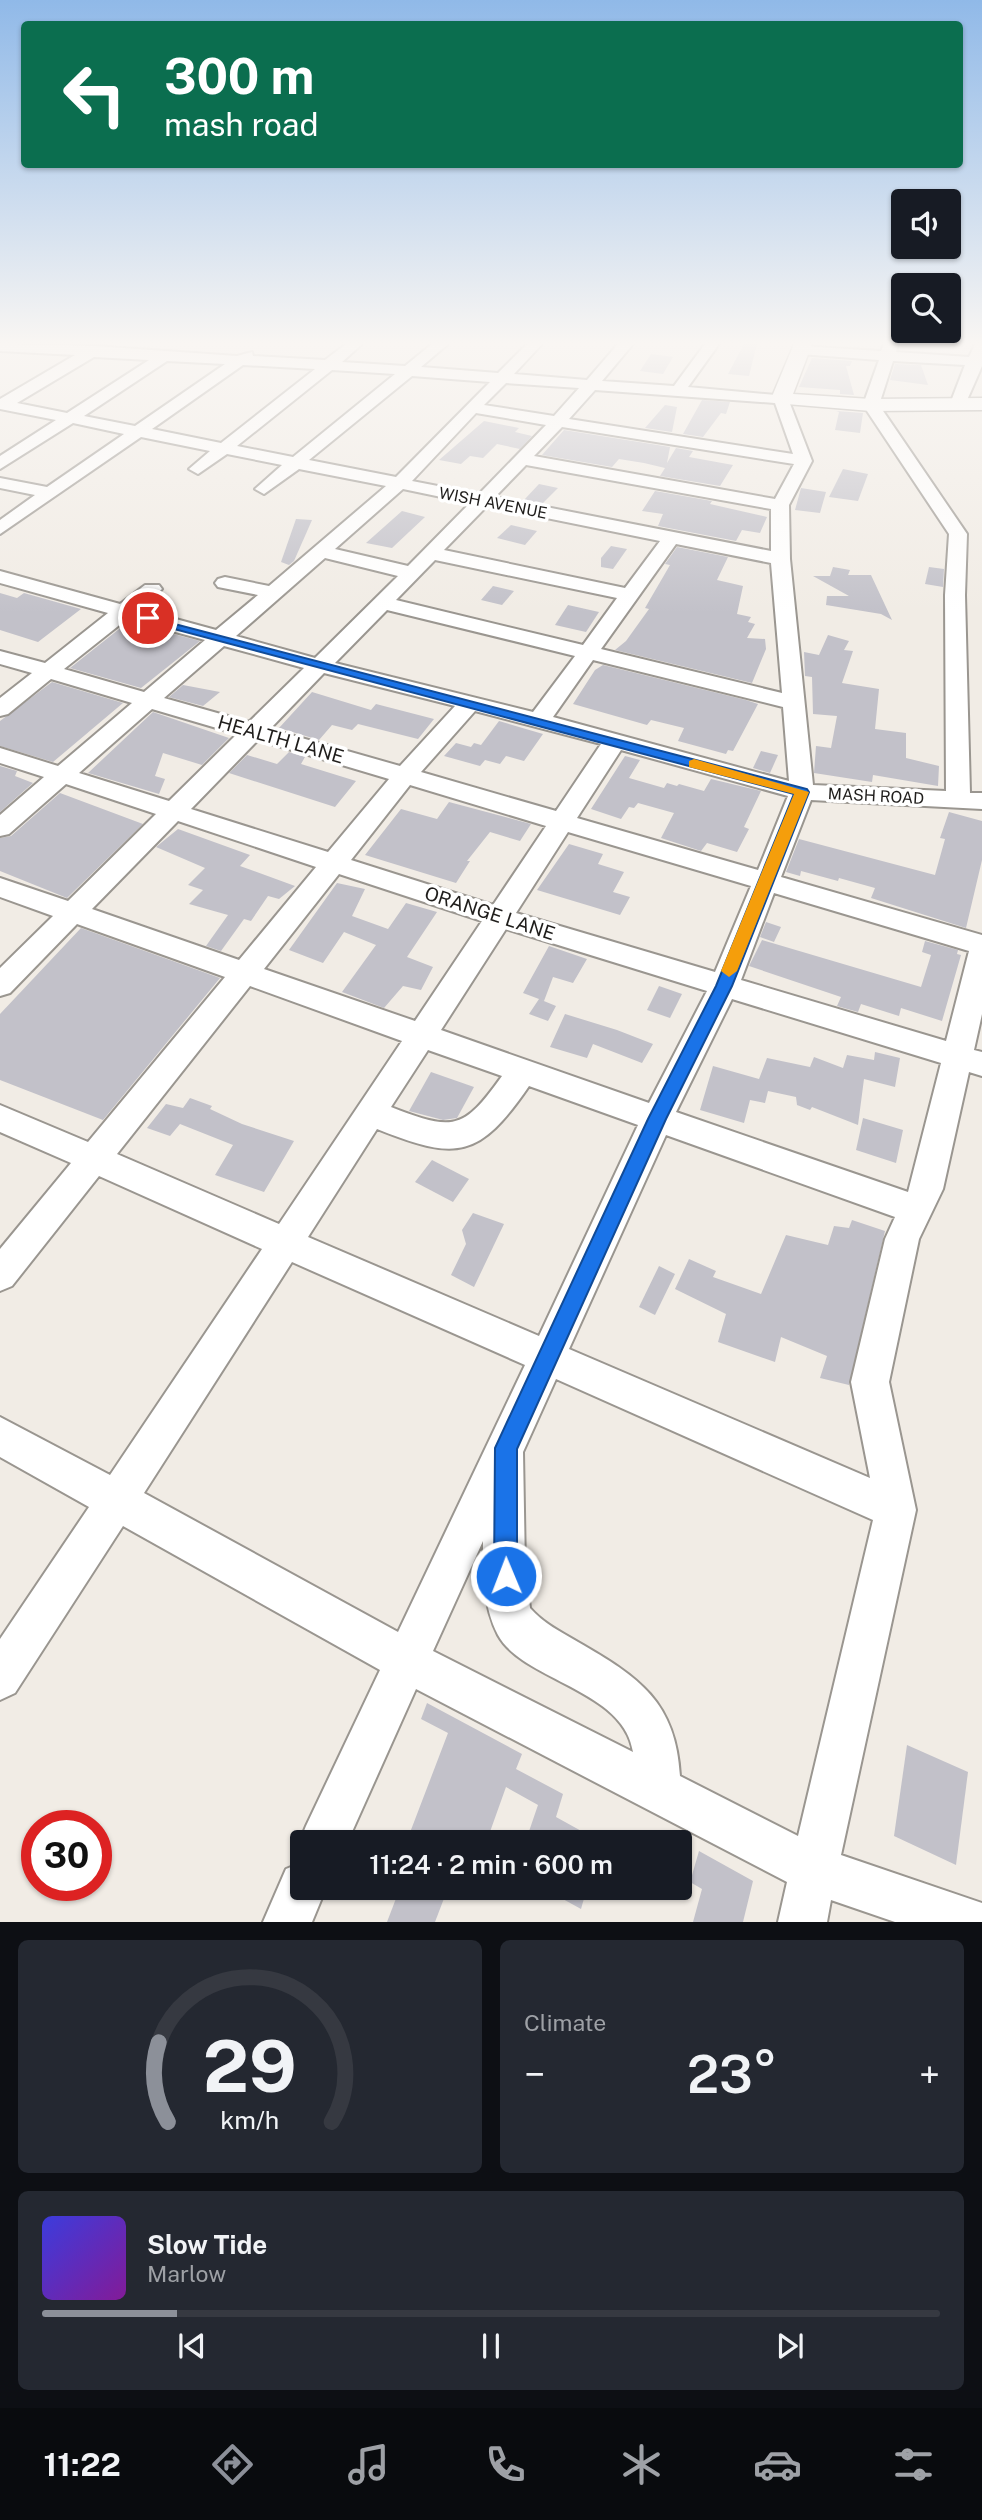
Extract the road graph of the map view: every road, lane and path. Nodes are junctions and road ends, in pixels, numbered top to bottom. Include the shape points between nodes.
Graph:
1 (45, 434) edge
2 (137, 434) edge
3 (142, 434) edge
4 (245, 434) edge
5 (333, 434) edge
6 (447, 434) edge
7 (547, 434) edge
8 (632, 434) edge
9 (794, 434) edge
10 (890, 434) edge
11 (225, 450) junction
12 (4, 459) edge
13 (522, 459) junction
14 (804, 461) junction
15 (296, 464) junction
16 (198, 469) dead end
17 (0, 483) edge
18 (398, 485) junction
19 (264, 489) dead end
20 (50, 493) junction
21 (481, 500) junction
22 (780, 505) junction
23 (0, 528) edge
24 (671, 538) junction
25 (319, 551) junction
26 (429, 553) junction
27 (780, 559) junction
28 (412, 573) junction
29 (0, 576) edge
30 (225, 583) dead end
31 (152, 589) dead end
32 (271, 592) junction
33 (630, 595) junction
34 (380, 602) junction
35 (125, 612) junction
36 (220, 638) junction
37 (588, 653) junction
38 (0, 657) edge
39 (318, 665) junction
40 (49, 671) junction
41 (148, 700) junction
42 (794, 703) junction
43 (469, 704) junction
44 (0, 709) edge
45 (539, 720) junction
46 (253, 730) junction
47 (614, 742) junction
48 (0, 755) edge
49 (61, 775) junction
50 (405, 775) junction
51 (802, 792) junction
52 (958, 801) junction
53 (982, 801) edge
54 (174, 810) junction
55 (562, 821) junction
56 (0, 828) edge
57 (335, 863) junction
58 (765, 882) junction
59 (0, 887) edge
60 (71, 913) junction
61 (499, 917) junction
62 (982, 945) edge
63 (982, 953) edge
64 (244, 974) junction
65 (0, 985) edge
66 (724, 986) junction
67 (421, 1037) junction
68 (970, 1060) edge
69 (522, 1072) junction
70 (371, 1113) junction
71 (0, 1118) edge
72 (657, 1119) junction
73 (95, 1160) junction
74 (916, 1210) junction
75 (285, 1243) junction
76 (0, 1275) edge
77 (548, 1358) junction
78 (0, 1436) edge
79 (506, 1448) junction
80 (117, 1500) junction
81 (896, 1510) junction
82 (407, 1661) junction
83 (0, 1678) edge
84 (658, 1790) junction
85 (329, 1830) edge
86 (814, 1870) junction
87 (296, 1900) edge
88 (286, 1922) edge
89 (802, 1922) edge
90 (969, 1922) edge

1 - 12 street
2 - 20 street
3 - 11 street, WISH AVENUE
4 - 11 street
5 - 15 street
6 - 18 street
7 - 13 street
8 - 14 street
9 - 14 street
10 - 52 street via 958,534
11 - 15 street, WISH AVENUE
11 - 16 street
13 - 21 street
13 - 22 street
14 - 22 street
15 - 18 street, WISH AVENUE
15 - 19 street
17 - 20 street
18 - 21 street, WISH AVENUE
18 - 25 street
20 - 23 street
21 - 24 street, WISH AVENUE
21 - 26 street
22 - 27 street
24 - 27 street, WISH AVENUE
24 - 33 street
25 - 28 street
25 - 32 street
26 - 28 street
26 - 33 street
27 - 42 street
28 - 34 street
29 - 35 street, MASH ROAD
30 - 32 street
31 - 35 street
32 - 36 street
33 - 37 street
34 - 37 street
34 - 39 street
35 - 36 street, MASH ROAD
35 - 40 street
36 - 39 street, MASH ROAD
36 - 41 street
37 - 42 street
37 - 45 street
38 - 40 street, HEALTH LANE
39 - 43 street, MASH ROAD
39 - 46 street
40 - 41 street, HEALTH LANE
40 - 44 street
41 - 46 street, HEALTH LANE
41 - 49 street
42 - 51 street
43 - 45 street, MASH ROAD
43 - 50 street
45 - 47 street, MASH ROAD
46 - 50 street, HEALTH LANE
46 - 54 street
47 - 51 street, MASH ROAD
47 - 55 street
48 - 49 street, ORANGE LANE
49 - 54 street, ORANGE LANE
49 - 56 street
50 - 55 street, HEALTH LANE
50 - 57 street
51 - 52 street, MASH ROAD
51 - 58 street
52 - 53 street, MASH ROAD
54 - 57 street, ORANGE LANE
54 - 60 street
55 - 58 street, HEALTH LANE
55 - 61 street
57 - 61 street, ORANGE LANE
57 - 64 street
58 - 62 street, HEALTH LANE
58 - 66 street
59 - 60 street
60 - 64 street
60 - 65 street
61 - 66 street, ORANGE LANE
61 - 67 street
63 - 68 street
64 - 67 street
64 - 73 street
66 - 68 street, ORANGE LANE
66 - 72 street
67 - 69 street
67 - 70 street
68 - 74 street
69 - 70 street via 489,1117 461,1137 439,1138
69 - 72 street
70 - 75 street
71 - 73 street
72 - 74 street
72 - 77 street
73 - 75 street
73 - 76 street
74 - 81 street via 902,1239 870,1382
75 - 77 street
75 - 80 street
77 - 79 street
77 - 81 street
78 - 80 street
79 - 82 street
79 - 84 street via 506,1576 513,1621 540,1644 613,1687 631,1705 648,1727 655,1748
80 - 82 street
80 - 83 street
81 - 86 street
82 - 84 street
82 - 85 street
84 - 86 street
86 - 89 street
86 - 90 street
87 - 88 street

